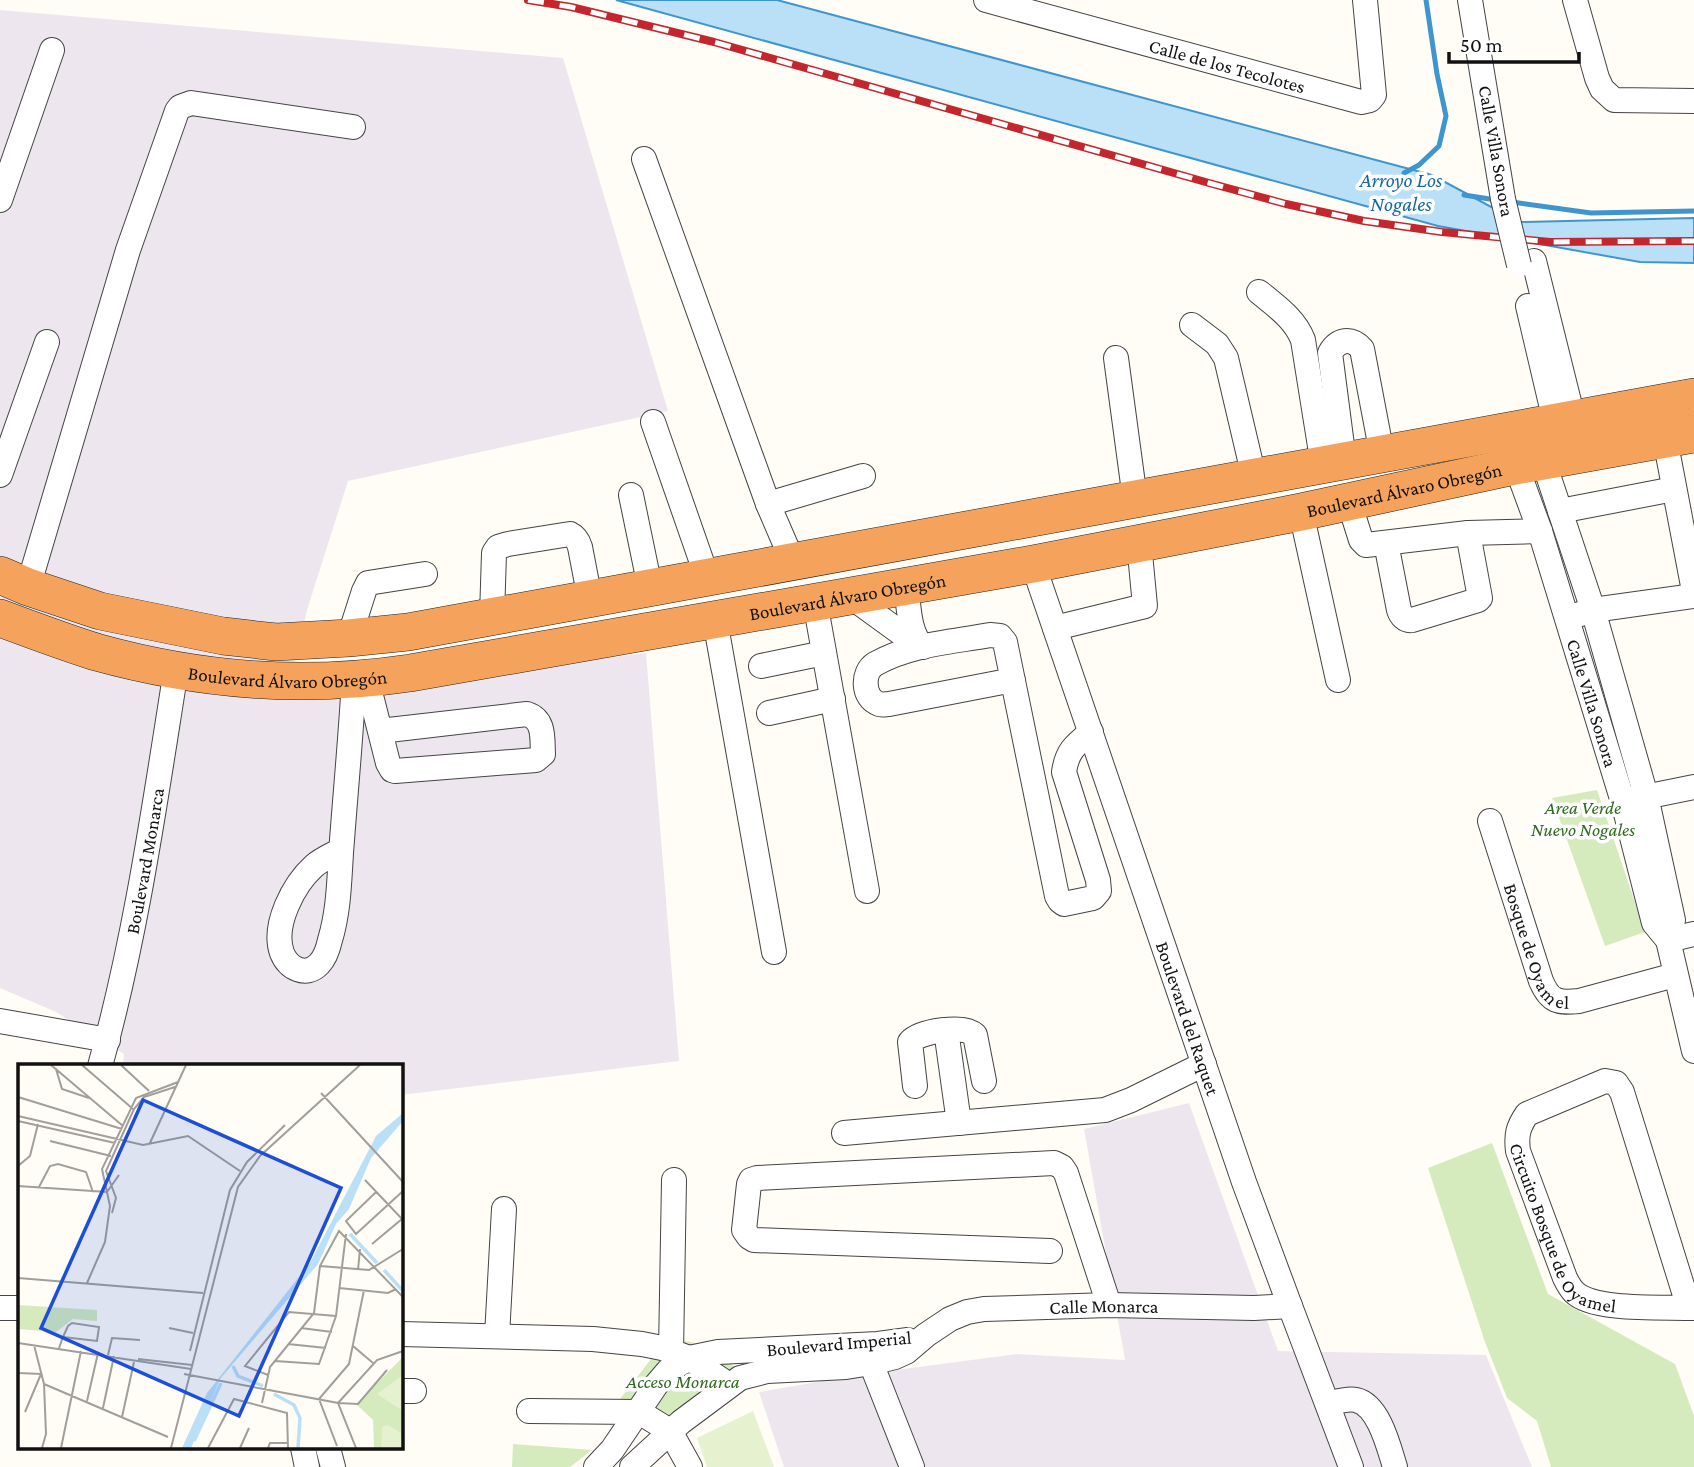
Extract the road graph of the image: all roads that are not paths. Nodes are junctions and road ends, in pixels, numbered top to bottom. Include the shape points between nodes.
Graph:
1 (986, 0) edge
2 (1365, 0) edge
3 (1471, 0) edge
4 (1487, 0) edge
5 (1575, 0) edge
6 (52, 50) dead end
7 (1694, 101) edge
8 (352, 127) dead end
9 (644, 159) dead end
10 (1511, 197) junction
11 (0, 200) edge
12 (1259, 292) dead end
13 (1192, 325) dead end
14 (47, 342) dead end
15 (1116, 358) dead end
16 (1694, 397) edge
17 (653, 422) dead end
18 (1679, 436) edge
19 (1547, 443) junction
20 (1382, 454) junction
21 (1334, 463) junction
22 (0, 475) edge
23 (863, 476) dead end
24 (1254, 477) junction
25 (1674, 489) junction
26 (631, 495) dead end
27 (1135, 499) junction
28 (1349, 502) junction
29 (768, 504) junction
30 (1560, 511) junction
31 (1301, 512) junction
32 (1687, 519) edge
33 (1540, 531) junction
34 (1468, 533) junction
35 (1139, 543) junction
36 (1386, 543) junction
37 (1691, 557) edge
38 (793, 562) junction
39 (1033, 564) junction
40 (425, 574) dead end
41 (707, 577) junction
42 (14, 581) edge
43 (906, 586) junction
44 (650, 587) junction
45 (1694, 593) edge
46 (590, 599) junction
47 (832, 599) junction
48 (1593, 610) junction
49 (492, 617) junction
50 (0, 618) edge
51 (1567, 618) junction
52 (715, 620) junction
53 (1055, 628) junction
54 (349, 638) junction
55 (916, 648) junction
56 (824, 653) junction
57 (761, 666) dead end
58 (176, 670) junction
59 (361, 680) junction
60 (1013, 680) junction
61 (1338, 680) dead end
62 (833, 699) junction
63 (769, 713) dead end
64 (380, 731) junction
65 (1091, 733) junction
66 (1694, 787) edge
67 (1634, 799) junction
68 (1490, 821) dead end
69 (341, 850) dead end
70 (867, 891) dead end
71 (1694, 934) edge
72 (1668, 940) junction
73 (774, 953) dead end
74 (1675, 975) junction
75 (0, 1021) edge
76 (946, 1030) junction
77 (1693, 1046) edge
78 (105, 1055) edge
79 (1204, 1064) junction
80 (984, 1082) dead end
81 (915, 1086) dead end
82 (959, 1124) junction
83 (844, 1133) dead end
84 (674, 1180) dead end
85 (504, 1209) dead end
86 (1050, 1251) dead end
87 (1109, 1305) junction
88 (1290, 1306) junction
89 (0, 1308) edge
90 (18, 1308) edge
91 (1692, 1308) edge
92 (402, 1334) edge
93 (926, 1335) junction
94 (497, 1336) junction
95 (680, 1355) junction
96 (872, 1363) junction
97 (729, 1385) junction
98 (1328, 1404) junction
99 (529, 1411) dead end
100 (639, 1412) junction
101 (670, 1431) junction
102 (329, 1450) edge
103 (334, 1467) edge
104 (596, 1467) edge
105 (632, 1467) edge
106 (690, 1467) edge
107 (912, 1467) edge
108 (1351, 1467) edge
109 (1395, 1467) edge

1 - 2 street, Calle de los Tecolotes via 1361,102 1374,95
3 - 10 street, Calle Villa Sonora
4 - 10 street, Calle Villa Sonora
5 - 7 street via 1597,78 1614,100
6 - 11 street
8 - 42 street via 191,103 177,111
9 - 29 street
10 - 19 street, Calle Villa Sonora, bridge via 1526,263
12 - 21 street via 1299,329
13 - 24 street via 1217,344 1226,358
14 - 22 street
15 - 27 street
16 - 19 highway, Boulevard Álvaro Obregón
17 - 41 street
18 - 19 highway, Boulevard Álvaro Obregón
18 - 25 street
19 - 20 highway, Boulevard Álvaro Obregón
19 - 28 highway, Boulevard Álvaro Obregón
19 - 30 street, Calle Villa Sonora
19 - 33 street, Calle Villa Sonora
20 - 21 highway, Boulevard Álvaro Obregón
20 - 21 street via 1362,349 1357,343 1340,342 1330,353
21 - 24 highway, Boulevard Álvaro Obregón
23 - 29 street
24 - 27 highway, Boulevard Álvaro Obregón
25 - 30 street
25 - 32 street
26 - 44 street
27 - 38 highway, Boulevard Álvaro Obregón
28 - 31 highway, Boulevard Álvaro Obregón
28 - 36 street via 1362,542
29 - 38 street
30 - 48 street, Calle Villa Sonora
31 - 35 highway, Boulevard Álvaro Obregón
31 - 61 street
32 - 37 street
33 - 34 street
33 - 51 street, Calle Villa Sonora
34 - 36 street
34 - 36 street via 1480,598 1409,621 1399,610
35 - 39 highway, Boulevard Álvaro Obregón
35 - 53 street via 1145,606
37 - 45 street
38 - 41 highway, Boulevard Álvaro Obregón
39 - 43 highway, Boulevard Álvaro Obregón
39 - 53 street, Boulevard del Raquet
40 - 54 street via 368,583
41 - 44 highway, Boulevard Álvaro Obregón
42 - 54 highway, Boulevard Álvaro Obregón via 100,611 223,636 276,642
43 - 47 highway, Boulevard Álvaro Obregón
43 - 55 street
44 - 46 highway, Boulevard Álvaro Obregón
45 - 48 street
46 - 49 highway, Boulevard Álvaro Obregón
46 - 49 street via 580,547 573,535 508,544 494,553
47 - 52 highway, Boulevard Álvaro Obregón
47 - 55 street via 905,636
47 - 56 street
48 - 51 street
48 - 67 street, Calle Villa Sonora
49 - 54 highway, Boulevard Álvaro Obregón
50 - 58 highway, Boulevard Álvaro Obregón via 96,651
51 - 67 street, Calle Villa Sonora
52 - 59 highway, Boulevard Álvaro Obregón
52 - 73 street
53 - 65 street, Boulevard del Raquet
55 - 60 street via 1000,636
55 - 60 street via 871,667 866,684 878,704
56 - 57 street
56 - 62 street
58 - 59 highway, Boulevard Álvaro Obregón via 273,681
58 - 78 street, Boulevard Monarca
59 - 64 street
59 - 69 street
60 - 65 street via 1057,896 1064,904 1093,898 1099,891 1064,772 1066,757
62 - 63 street
62 - 70 street
64 - 64 street via 527,714 540,724 543,754 536,760 395,771 388,763
65 - 79 street, Boulevard del Raquet
66 - 67 street
67 - 72 street, Calle Villa Sonora via 1673,920
68 - 74 street, Bosque de Oyamel via 1541,981 1556,1001 1579,1002
71 - 72 street
72 - 74 street, Calle Villa Sonora
74 - 77 street, Calle Villa Sonora
75 - 78 street
76 - 80 street via 970,1030 975,1035
76 - 81 street via 909,1042
76 - 82 street
79 - 82 street via 1105,1110
79 - 88 street, Boulevard del Raquet
82 - 83 street
84 - 95 street
85 - 94 street
86 - 87 street via 754,1240 744,1230 749,1184 757,1178 1054,1163 1066,1173
87 - 88 street, Calle Monarca
87 - 93 street, Calle Monarca via 984,1309 950,1319
88 - 98 street, Boulevard del Raquet
89 - 90 street
91 - 91 street, Circuito Bosque de Oyamel via 1602,1305 1573,1292 1518,1151 1516,1136 1527,1114 1605,1081 1616,1083
92 - 94 street
93 - 95 street, Boulevard Imperial via 878,1344
93 - 96 street, Boulevard Imperial via 906,1352
94 - 95 street via 627,1342
95 - 97 street
95 - 100 street, Boulevard Imperial
96 - 97 street, Boulevard Imperial via 767,1371
96 - 107 street
97 - 101 street, Boulevard Imperial
98 - 108 street, Boulevard del Raquet
98 - 109 street via 1357,1400 1368,1406 1378,1419
99 - 100 street
100 - 101 street
100 - 104 street, Boulevard Imperial
101 - 105 street, Boulevard Imperial
101 - 106 street
102 - 103 street

